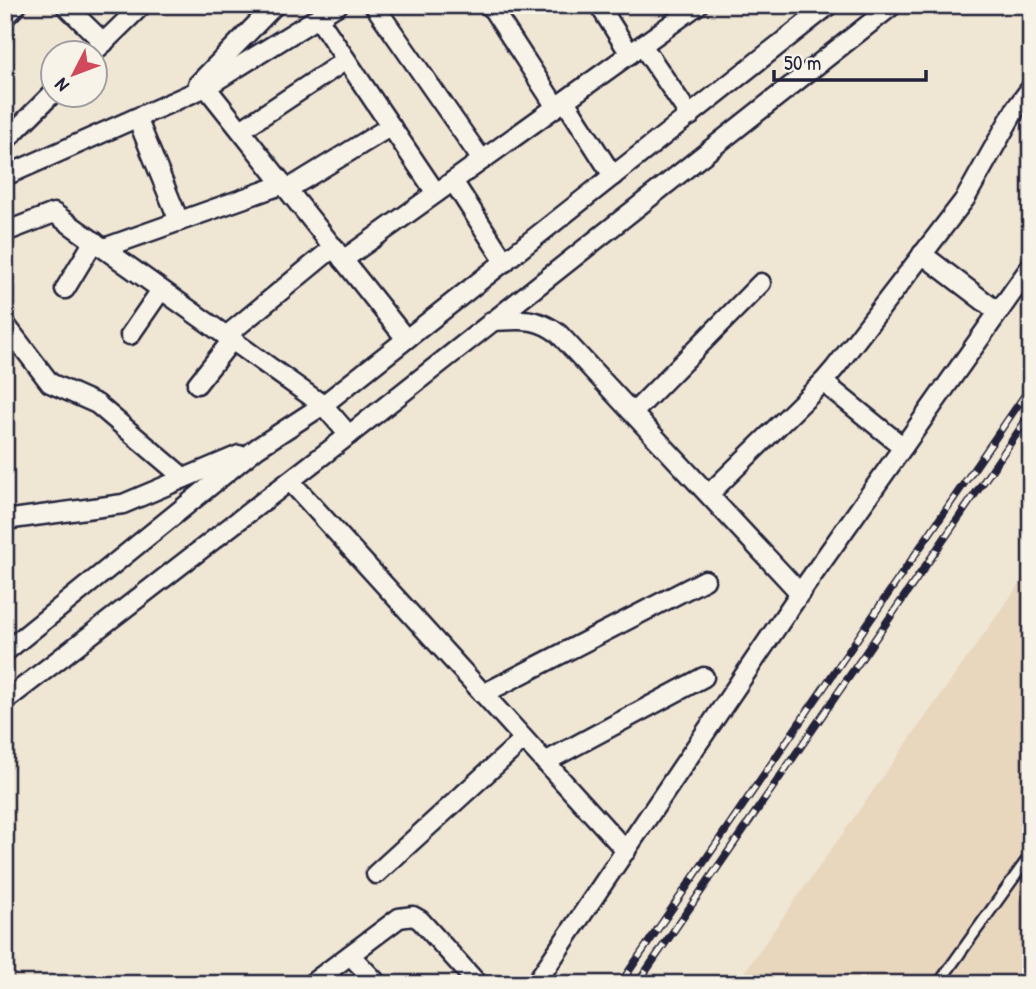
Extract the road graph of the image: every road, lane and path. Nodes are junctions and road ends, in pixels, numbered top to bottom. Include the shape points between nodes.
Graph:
1 (17, 5) edge
2 (65, 5) edge
3 (142, 5) edge
4 (275, 5) edge
5 (338, 5) edge
6 (374, 5) edge
7 (490, 5) edge
8 (599, 5) edge
9 (698, 5) edge
10 (830, 5) edge
11 (893, 5) edge
12 (5, 17) edge
13 (318, 18) junction
14 (91, 38) edge
15 (108, 39) edge
16 (636, 50) junction
17 (346, 60) junction
18 (206, 87) junction
19 (1031, 88) edge
20 (186, 97) junction
21 (560, 104) junction
22 (38, 108) edge
23 (690, 116) junction
24 (137, 118) junction
25 (391, 126) junction
26 (240, 130) junction
27 (5, 141) edge
28 (482, 160) junction
29 (5, 176) edge
30 (613, 176) junction
31 (453, 181) junction
32 (286, 187) junction
33 (436, 193) junction
34 (179, 221) junction
35 (5, 232) edge
36 (5, 240) edge
37 (99, 244) junction
38 (5, 248) edge
39 (339, 253) junction
40 (922, 254) junction
41 (505, 262) junction
42 (1031, 266) edge
43 (761, 284) dead end
44 (65, 289) dead end
45 (161, 290) junction
46 (998, 312) junction
47 (492, 321) junction
48 (5, 324) edge
49 (130, 335) dead end
50 (229, 338) junction
51 (406, 339) junction
52 (823, 382) junction
53 (197, 384) dead end
54 (323, 405) junction
55 (634, 412) junction
56 (349, 435) junction
57 (903, 447) junction
58 (257, 448) junction
59 (184, 478) junction
60 (290, 481) junction
61 (709, 494) junction
62 (5, 520) edge
63 (705, 580) dead end
64 (800, 593) junction
65 (5, 652) edge
66 (704, 677) dead end
67 (483, 694) junction
68 (5, 701) edge
69 (524, 739) junction
70 (545, 762) junction
71 (626, 851) junction
72 (1031, 855) edge
73 (376, 874) dead end
74 (350, 955) junction
75 (310, 984) edge
76 (378, 984) edge
77 (478, 984) edge
78 (535, 984) edge
79 (939, 984) edge

1 - 12 street
2 - 14 street
3 - 15 street
4 - 20 street
5 - 13 street
6 - 28 street
7 - 21 street
8 - 16 street
9 - 16 street
10 - 23 street
11 - 47 street
13 - 17 street
13 - 18 street
16 - 21 street
16 - 23 street
17 - 25 street
17 - 26 street
18 - 20 street
18 - 26 street
19 - 40 street via 965,199
20 - 24 street
21 - 28 street
21 - 30 street
22 - 27 street
23 - 30 street
24 - 29 street
24 - 34 street
25 - 32 street
25 - 33 street
26 - 32 street
28 - 31 street
30 - 41 street
31 - 33 street
31 - 41 street
32 - 34 street
32 - 39 street
33 - 39 street
34 - 37 street
35 - 37 street via 54,213
36 - 38 street
37 - 44 street
37 - 45 street
39 - 50 street
39 - 51 street
40 - 46 street
40 - 52 street
41 - 51 street
42 - 46 street
43 - 55 street
45 - 49 street
45 - 50 street
46 - 57 street
47 - 55 street via 527,320 547,325
47 - 56 street
48 - 59 street via 50,383 97,404
50 - 53 street
50 - 54 street
51 - 54 street
52 - 57 street
52 - 61 street
54 - 56 street
54 - 58 street
55 - 61 street
56 - 60 street
57 - 64 street
58 - 59 street
58 - 65 street
59 - 62 street via 123,505
60 - 67 street
60 - 68 street
61 - 64 street
63 - 67 street
64 - 71 street
66 - 70 street
67 - 69 street
69 - 70 street
69 - 73 street
70 - 71 street
71 - 78 street
72 - 79 lane
74 - 75 street
74 - 76 street
74 - 77 street via 399,918 413,916

